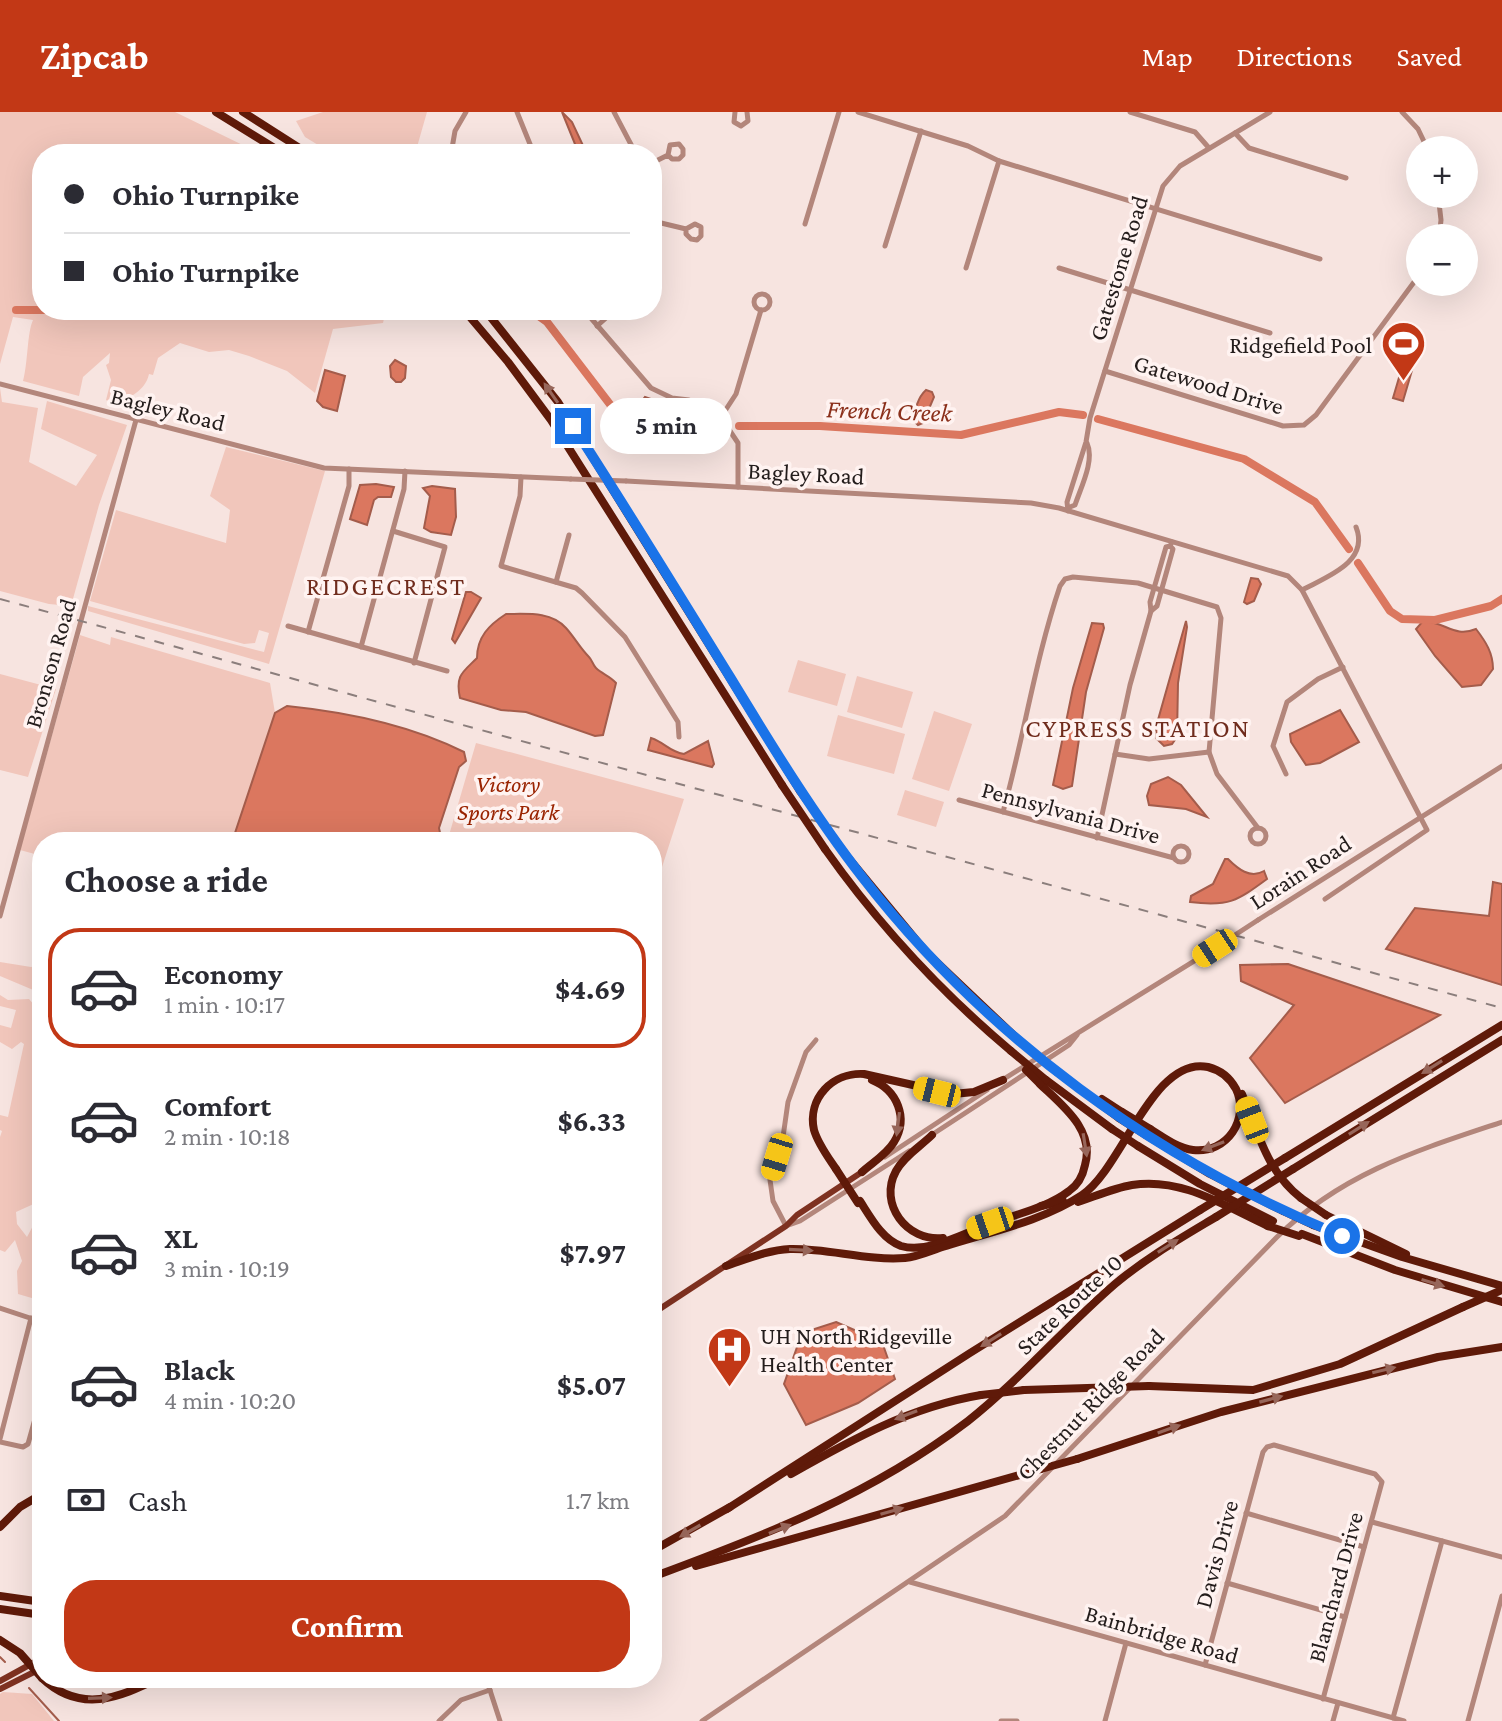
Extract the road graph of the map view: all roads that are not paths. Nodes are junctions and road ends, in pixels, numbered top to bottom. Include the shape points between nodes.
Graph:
1 (216, 112) edge
2 (243, 112) edge
3 (466, 112) edge
4 (614, 112) edge
5 (735, 112) edge
6 (747, 112) edge
7 (839, 112) edge
8 (858, 112) edge
9 (1130, 112) edge
10 (1270, 112) edge
11 (1402, 112) edge
12 (518, 115) edge
13 (921, 131) junction
14 (1235, 133) junction
15 (1421, 136) edge
16 (268, 144) edge
17 (293, 144) edge
18 (453, 144) edge
19 (530, 144) edge
20 (631, 144) edge
21 (1209, 148) junction
22 (668, 155) dead end
23 (662, 158) edge
24 (999, 161) junction
25 (1346, 178) dead end
26 (1155, 208) junction
27 (662, 223) edge
28 (805, 224) dead end
29 (686, 229) dead end
30 (885, 246) dead end
31 (1320, 259) dead end
32 (966, 268) dead end
33 (1059, 268) dead end
34 (1130, 290) junction
35 (1406, 293) edge
36 (761, 310) dead end
37 (472, 320) edge
38 (493, 320) edge
39 (592, 320) edge
40 (604, 320) edge
41 (597, 326) junction
42 (1270, 333) dead end
43 (1105, 371) junction
44 (0, 384) edge
45 (721, 417) junction
46 (136, 420) junction
47 (349, 469) junction
48 (405, 471) junction
49 (521, 477) junction
50 (738, 487) junction
51 (1069, 509) junction
52 (1356, 527) dead end
53 (393, 531) junction
54 (569, 535) dead end
55 (1171, 544) junction
56 (556, 582) junction
57 (1154, 587) junction
58 (1162, 589) junction
59 (1302, 590) junction
60 (1151, 611) junction
61 (288, 626) dead end
62 (308, 632) junction
63 (361, 647) junction
64 (414, 663) junction
65 (1343, 667) junction
66 (447, 671) dead end
67 (679, 737) dead end
68 (1209, 752) junction
69 (1115, 754) junction
70 (1502, 766) edge
71 (1286, 774) dead end
72 (959, 800) dead end
73 (1003, 812) junction
74 (1421, 816) junction
75 (1258, 828) dead end
76 (1097, 838) junction
77 (1174, 858) dead end
78 (1325, 899) dead end
79 (0, 916) edge
80 (1500, 1026) edge
81 (1077, 1035) junction
82 (816, 1040) dead end
83 (1502, 1040) edge
84 (1003, 1080) junction
85 (1043, 1082) junction
86 (987, 1090) junction
87 (992, 1096) junction
88 (1502, 1122) edge
89 (1148, 1132) junction
90 (932, 1135) junction
91 (837, 1168) junction
92 (862, 1172) junction
93 (859, 1202) junction
94 (1041, 1206) junction
95 (1051, 1210) junction
96 (1270, 1224) junction
97 (786, 1226) junction
98 (960, 1234) junction
99 (937, 1248) junction
100 (726, 1266) junction
101 (1432, 1267) junction
102 (1502, 1288) edge
103 (1502, 1302) edge
104 (0, 1308) edge
105 (662, 1308) edge
106 (31, 1318) joint
107 (1502, 1347) edge
108 (32, 1430) edge
109 (0, 1441) edge
110 (1382, 1485) joint
111 (32, 1501) edge
112 (727, 1509) junction
113 (1246, 1513) junction
114 (1371, 1522) junction
115 (0, 1527) edge
116 (1442, 1541) junction
117 (662, 1545) edge
118 (1364, 1547) junction
119 (1502, 1557) edge
120 (662, 1574) edge
121 (662, 1574) edge
122 (909, 1582) junction
123 (1227, 1583) junction
124 (0, 1596) edge
125 (1502, 1596) edge
126 (32, 1601) edge
127 (0, 1609) edge
128 (32, 1614) edge
129 (1345, 1617) junction
130 (0, 1640) edge
131 (1126, 1643) junction
132 (32, 1665) edge
133 (1205, 1665) junction
134 (32, 1673) edge
135 (32, 1674) edge
136 (0, 1681) edge
137 (60, 1688) edge
138 (139, 1688) edge
139 (0, 1689) edge
140 (490, 1690) joint
141 (1323, 1699) junction
142 (1338, 1703) junction
143 (1393, 1718) junction
144 (439, 1721) edge
145 (500, 1721) edge
146 (702, 1721) edge
147 (1001, 1721) edge
148 (1017, 1721) edge
149 (1105, 1721) edge
150 (1333, 1721) edge
151 (1404, 1721) edge
152 (1468, 1721) edge

1 - 16 highway
2 - 17 highway
3 - 18 street
4 - 20 street
5 - 6 street via 734,122 741,126 748,121
7 - 28 street
8 - 13 street
9 - 21 street via 1195,132
10 - 14 street, Gatestone Road
11 - 15 street
12 - 19 street
13 - 24 street
13 - 30 street
14 - 21 street, Gatestone Road
14 - 25 street via 1249,148
21 - 26 street, Gatestone Road via 1172,173
22 - 23 street
24 - 26 street
24 - 32 street
26 - 31 street
26 - 34 street, Gatestone Road
27 - 29 street
33 - 34 street
34 - 42 street
34 - 43 street, Gatestone Road
35 - 43 street, Gatewood Drive via 1304,425 1283,426
36 - 45 street via 736,394
37 - 85 highway, bridge via 551,420 825,849 906,950
89 -> 38 highway, bridge via 1079,1089 1023,1044 927,953 846,855 800,791 558,402
39 - 41 street
40 - 41 street
41 - 45 street via 651,388 710,407
43 - 51 street, Gatestone Road
44 - 46 street, Bagley Road
45 - 50 street via 738,443
46 - 47 street, Bagley Road via 325,468
46 - 79 street, Bronson Road
47 - 48 street, Bagley Road
47 - 62 street via 349,486
48 - 49 street, Bagley Road
48 - 53 street
49 - 50 street, Bagley Road, bridge
49 - 56 street via 501,566
50 - 51 street, Bagley Road
51 - 55 street, Bagley Road
52 - 59 street via 1359,538 1350,562
53 - 63 street
53 - 64 street via 445,547
54 - 56 street
55 - 57 street
55 - 58 street
55 - 59 street, Bagley Road via 1281,573
56 - 67 street via 576,588 625,637 678,722
57 - 58 street
57 - 60 street
57 - 73 street via 1073,577 1062,583 1037,661
58 - 60 street
58 - 68 street via 1213,604 1220,613
59 - 65 street
60 - 69 street
61 - 62 street
62 - 63 street
63 - 64 street
64 - 66 street
65 - 71 street via 1286,704 1273,746
65 - 74 street
68 - 69 street via 1149,759
68 - 75 street via 1217,774
69 - 76 street
70 - 74 street, Lorain Road
72 - 73 street, Pennsylvania Drive
73 - 76 street, Pennsylvania Drive
74 - 78 street, Lorain Road via 1425,833
74 - 81 street, Lorain Road, bridge
76 - 77 street, Pennsylvania Drive
80 -> 112 highway, State Route 10, bridge
81 - 84 street, Lorain Road
81 - 87 street, Lorain Road
82 - 97 street via 806,1052 788,1102 770,1180 773,1201
120 -> 83 highway, State Route 10, bridge via 787,1527 903,1467 1007,1388 1125,1276
84 - 86 street, Lorain Road
84 - 91 highway via 953,1094 864,1074 838,1078 823,1091 813,1115 816,1136
85 -> 94 highway via 1078,1124 1087,1152 1075,1186
85 - 96 highway, bridge
86 - 87 street
86 - 92 street, Lorain Road
87 - 90 street, Lorain Road
88 - 122 street, Chestnut Ridge Road via 1407,1153 1306,1211 1020,1503
95 -> 89 highway via 1098,1181 1174,1074 1208,1067 1235,1087 1239,1120 1215,1147 1186,1149
89 - 101 highway, bridge via 1210,1174 1283,1211
90 - 97 street, Lorain Road
90 - 98 highway via 895,1172 893,1207 902,1223 920,1235
91 -> 92 highway via 819,1131 819,1108 839,1082 868,1078 892,1093 901,1121 892,1144
91 - 93 highway, bridge
92 - 97 main road, Lorain Road
93 - 98 highway via 884,1235 903,1246 925,1246
93 - 99 highway via 878,1234 893,1247 912,1252
94 - 98 highway
94 - 101 highway, bridge via 1068,1199 1089,1185 1163,1079 1180,1066 1198,1063 1216,1066 1235,1081 1270,1163 1287,1186 1326,1215
95 - 96 highway via 1129,1186 1166,1184
95 - 99 highway
96 -> 103 highway, bridge via 1418,1278
97 - 100 main road, Lorain Road
100 -> 99 highway via 786,1249 901,1258
100 - 105 main road, Lorain Road
101 - 102 highway
102 -> 112 highway, bridge via 1340,1364 1255,1389 1024,1390 926,1408 886,1423
104 - 106 street
106 - 109 street
121 -> 107 highway, bridge via 1077,1459 1244,1406 1438,1357
108 - 109 street via 23,1447
110 - 113 street, Davis Drive via 1375,1474 1274,1445 1263,1452
110 - 114 street, Blanchard Drive
111 - 115 highway
112 -> 117 highway
113 - 118 street
113 - 123 street, Davis Drive
114 - 116 street
114 - 118 street, Blanchard Drive
116 - 119 street
116 - 143 street
118 - 129 street, Blanchard Drive
122 - 131 street, Bainbridge Road
122 - 146 street, Chestnut Ridge Road
123 - 129 street
123 - 133 street, Davis Drive
124 - 126 highway
125 - 152 street
127 - 128 highway
129 - 141 street, Blanchard Drive
130 - 132 highway
131 - 133 street, Bainbridge Road
131 - 149 street
133 - 141 street, Bainbridge Road
134 - 136 main road
135 - 139 main road
137 -> 138 highway via 95,1700
140 - 144 street via 461,1700
140 - 145 street
141 - 142 street, Bainbridge Road
142 - 143 street, Bainbridge Road
142 - 150 street
143 - 151 street, Bainbridge Road
147 - 148 street

